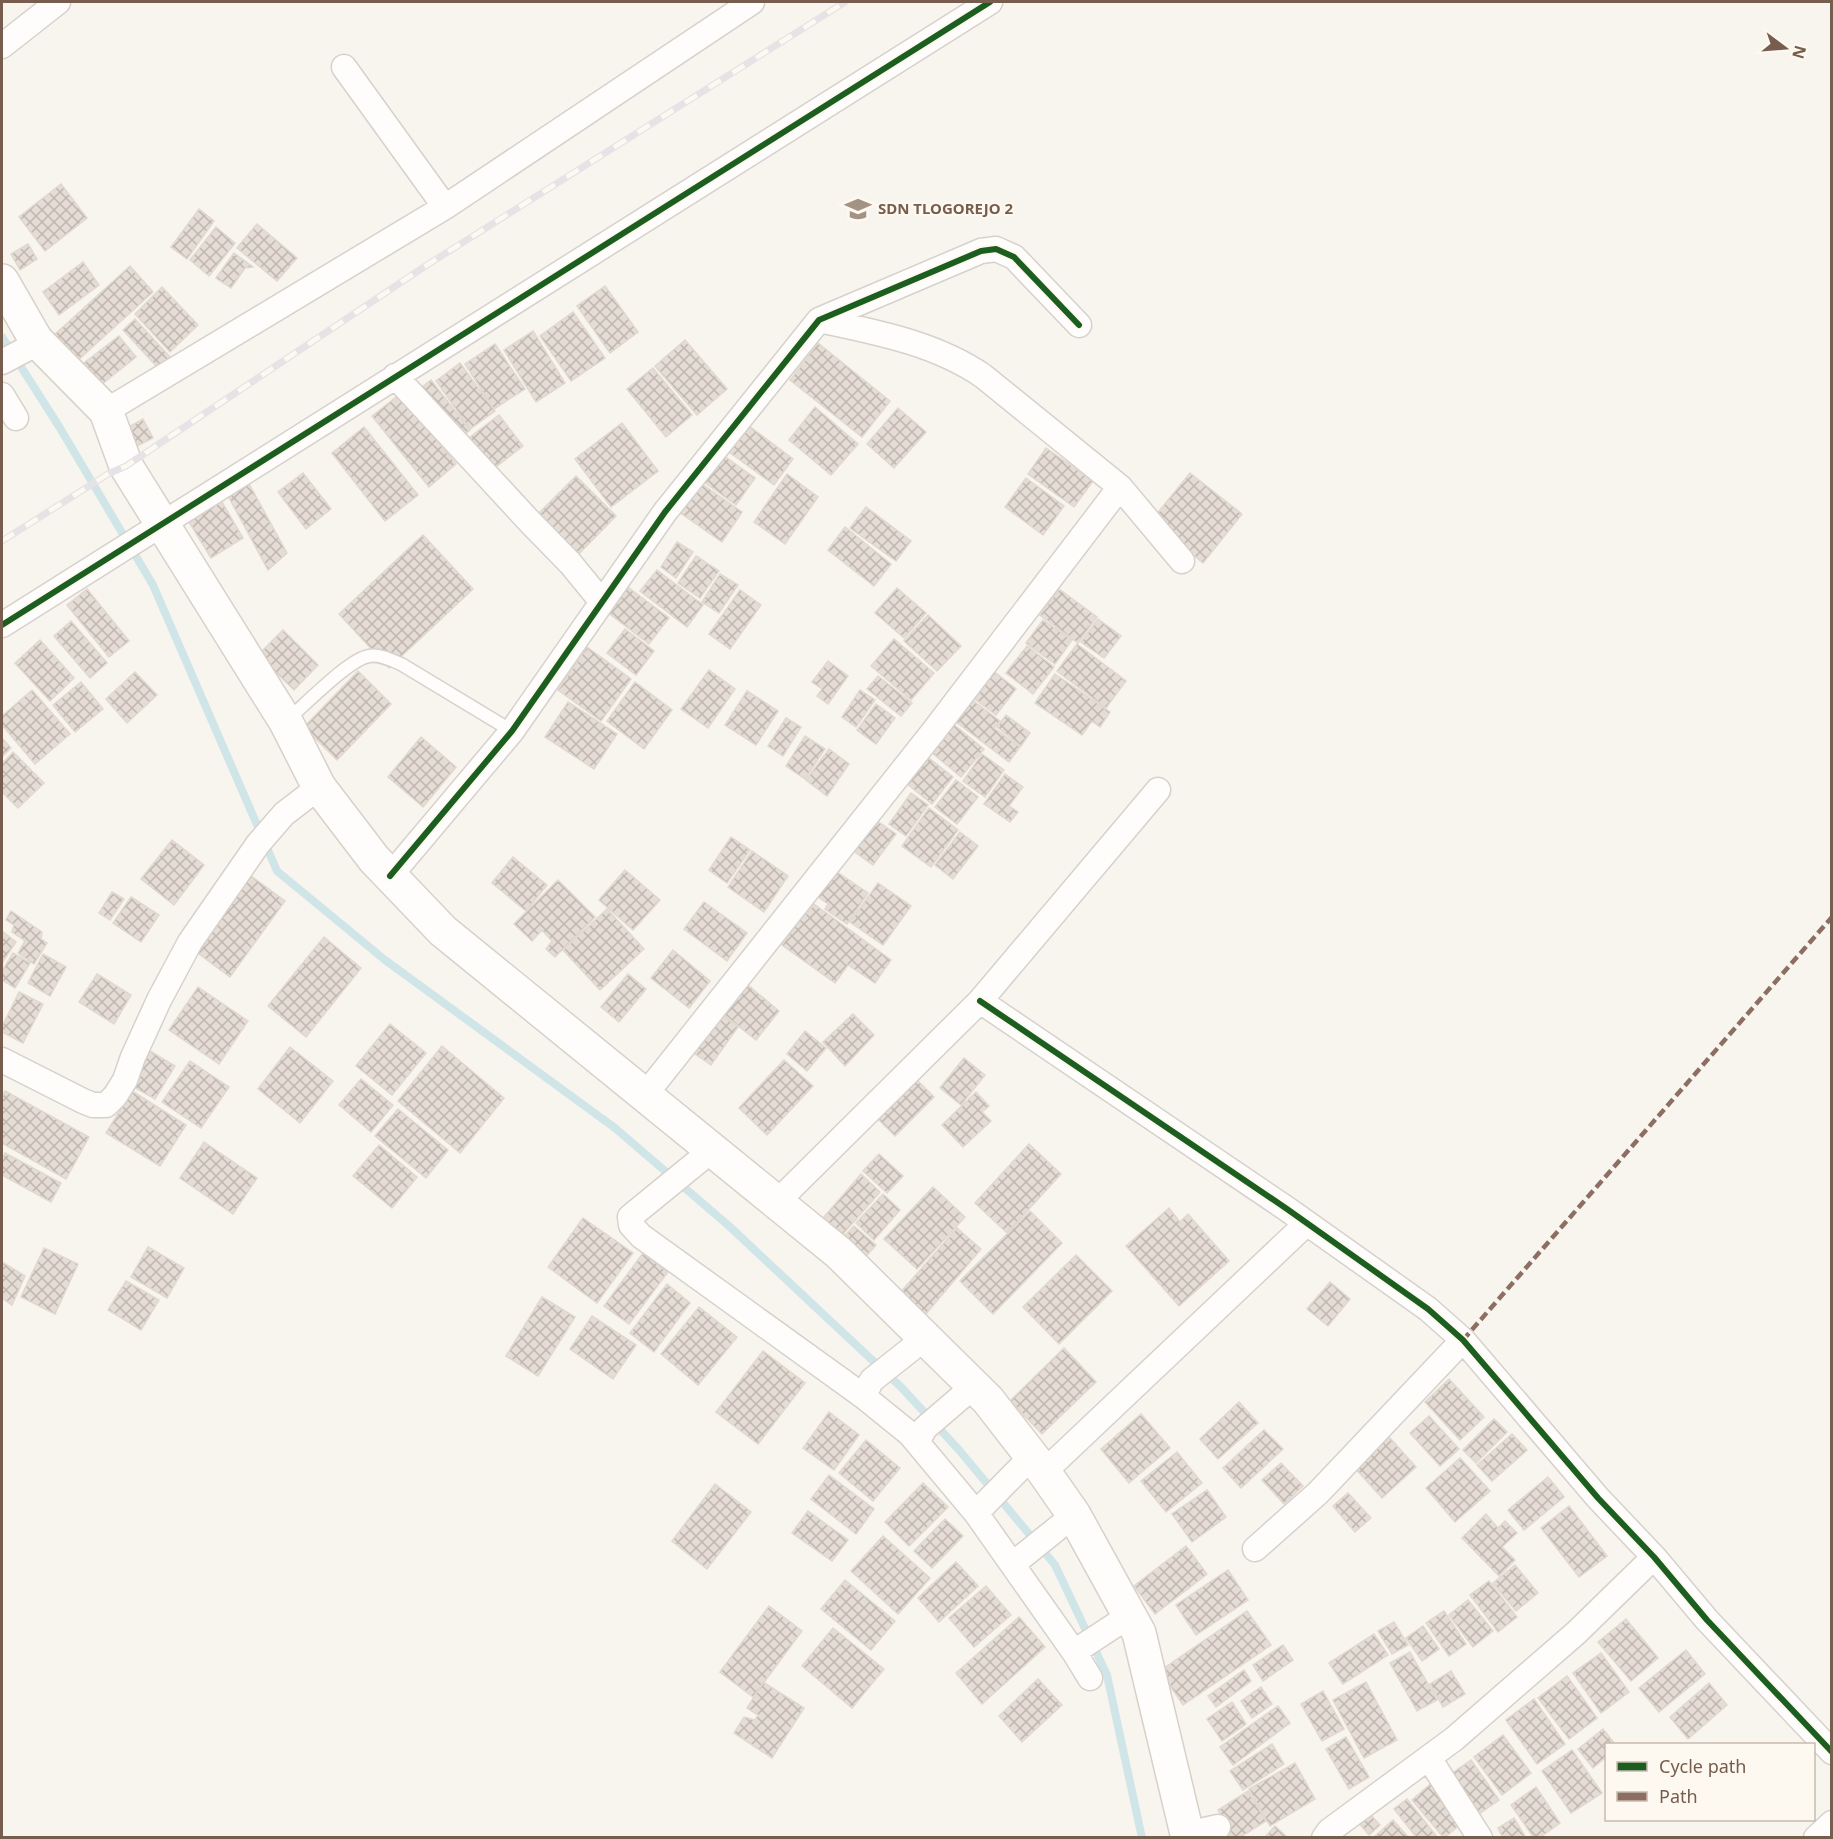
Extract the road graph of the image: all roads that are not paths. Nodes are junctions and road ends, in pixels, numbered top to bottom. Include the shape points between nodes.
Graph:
1 (58, 2) edge
2 (752, 2) edge
3 (990, 2) edge
4 (2, 46) edge
5 (344, 67) dead end
6 (445, 207) junction
7 (2, 281) edge
8 (819, 320) junction
9 (1079, 325) dead end
10 (35, 343) junction
11 (2, 362) edge
12 (395, 376) junction
13 (2, 395) edge
14 (106, 411) junction
15 (16, 418) dead end
16 (1120, 487) junction
17 (162, 523) junction
18 (1182, 561) dead end
19 (602, 602) junction
20 (2, 625) edge
21 (285, 722) junction
22 (512, 731) junction
23 (319, 787) junction
24 (1158, 790) dead end
25 (390, 876) junction
26 (980, 1001) junction
27 (5, 1070) edge
28 (645, 1095) junction
29 (702, 1158) junction
30 (777, 1202) junction
31 (1306, 1224) junction
32 (1463, 1340) junction
33 (920, 1343) junction
34 (867, 1388) junction
35 (966, 1394) junction
36 (921, 1435) junction
37 (1031, 1466) junction
38 (980, 1509) junction
39 (1067, 1520) junction
40 (1255, 1549) dead end
41 (1654, 1557) junction
42 (1021, 1558) junction
43 (1122, 1621) junction
44 (1079, 1649) junction
45 (1090, 1678) dead end
46 (1832, 1752) edge
47 (1429, 1758) junction
48 (1832, 1823) edge
49 (1198, 1833) edge
50 (1324, 1838) edge
51 (1480, 1838) edge
52 (1816, 1838) edge

1 - 4 street
2 - 6 street
3 - 12 street
5 - 6 street
6 - 14 street
7 - 10 main road
8 - 9 street via 981,251 996,249 1014,257
8 - 16 street via 903,340 965,363
8 - 19 street via 665,512
10 - 11 street
10 - 14 main road
12 - 17 street
12 - 19 street
13 - 15 street
14 - 17 main road via 126,466
16 - 18 street
16 - 28 street via 933,732
17 - 20 street
17 - 21 main road
19 - 22 street
21 - 22 lane via 353,663 369,656 401,664
21 - 23 main road
22 - 25 street
23 - 25 main road
23 - 27 street via 284,814 258,843 190,942 159,1000 125,1080 106,1105 93,1105
24 - 26 street
25 - 28 main road via 442,931
26 - 30 street
26 - 31 street
28 - 29 main road
29 - 30 main road
29 - 34 street via 630,1217 631,1225 641,1236
30 - 33 main road via 839,1252
31 - 32 street via 1428,1309
31 - 37 street
32 - 40 street via 1318,1493
32 - 41 street via 1598,1498
33 - 34 street
33 - 35 main road
34 - 36 street
35 - 36 street
35 - 37 main road via 988,1400
36 - 38 street
37 - 38 street
37 - 39 main road
38 - 42 street
39 - 42 street
39 - 43 main road
41 - 46 street via 1707,1620
41 - 47 street via 1576,1633
42 - 44 street
43 - 44 street
43 - 49 main road via 1139,1633
44 - 45 street
47 - 50 street
47 - 51 street
48 - 52 street

